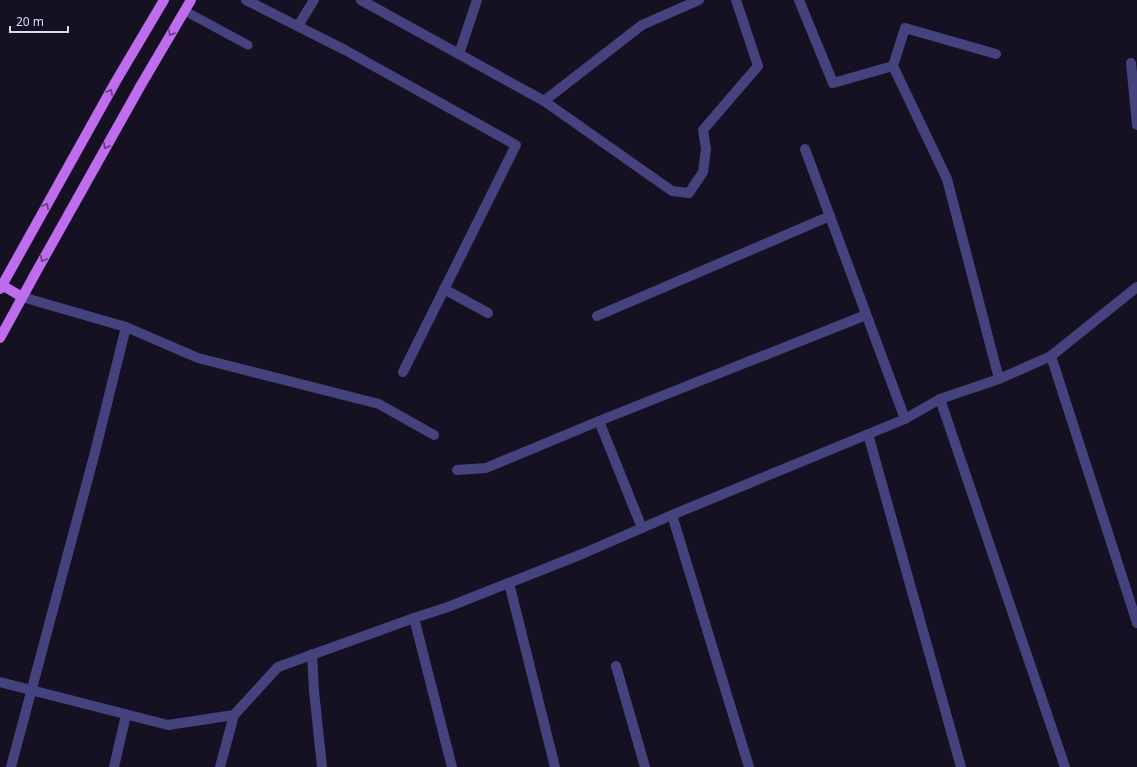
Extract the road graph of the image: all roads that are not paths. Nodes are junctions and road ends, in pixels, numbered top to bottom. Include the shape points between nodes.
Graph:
1 (164, 0) edge
2 (192, 0) edge
3 (246, 0) edge
4 (314, 0) edge
5 (360, 0) edge
6 (477, 0) edge
7 (699, 0) edge
8 (736, 0) edge
9 (799, 0) edge
10 (185, 12) junction
11 (298, 26) junction
12 (248, 45) dead end
13 (459, 54) junction
14 (996, 54) dead end
15 (1131, 62) dead end
16 (893, 66) junction
17 (544, 102) junction
18 (1137, 125) edge
19 (805, 149) dead end
20 (830, 216) junction
21 (1, 287) edge
22 (1137, 287) edge
23 (444, 289) junction
24 (22, 297) junction
25 (488, 313) dead end
26 (866, 314) junction
27 (597, 316) dead end
28 (126, 328) junction
29 (0, 338) edge
30 (1051, 356) junction
31 (403, 372) dead end
32 (999, 379) junction
33 (940, 399) junction
34 (905, 419) junction
35 (599, 421) junction
36 (868, 434) junction
37 (434, 435) dead end
38 (457, 470) dead end
39 (672, 515) junction
40 (642, 528) junction
41 (509, 583) junction
42 (414, 618) junction
43 (1137, 622) edge
44 (312, 654) junction
45 (616, 666) dead end
46 (0, 682) edge
47 (32, 690) junction
48 (126, 715) junction
49 (234, 715) junction
50 (11, 767) edge
51 (114, 767) edge
52 (220, 767) edge
53 (322, 767) edge
54 (452, 767) edge
55 (555, 767) edge
56 (645, 767) edge
57 (749, 767) edge
58 (961, 767) edge
59 (1065, 767) edge

21 -> 1 main road
2 - 10 main road
3 - 11 street
4 - 11 street
5 - 13 street
6 - 13 street
7 - 17 street via 642,25
8 - 17 street via 758,66 704,130 706,149 703,172 689,193 672,191
9 - 16 street via 833,83
10 - 12 lane
10 -> 24 main road
11 - 23 street via 516,145
13 - 17 street
14 - 16 street via 905,28
15 - 18 street
16 - 32 street via 947,179
19 - 20 street
20 - 26 street
20 - 27 street
21 - 24 main road
22 - 30 street
23 - 25 street
23 - 31 street
24 - 28 street
24 - 29 main road
26 - 34 street
26 - 35 street
28 - 37 street via 198,358 379,404
28 - 47 street
30 - 32 street
30 - 43 street
32 - 33 street
33 - 34 street
33 - 59 street
34 - 36 street
35 - 38 street via 486,468
35 - 40 street
36 - 39 street
36 - 58 street
39 - 40 street
39 - 57 street
40 - 41 street
41 - 42 street
41 - 55 street
42 - 44 street
42 - 54 street
44 - 49 street via 278,666
44 - 53 street
45 - 56 street
46 - 47 street
47 - 48 street
47 - 50 street
48 - 49 street via 168,725
48 - 51 street
49 - 52 street

